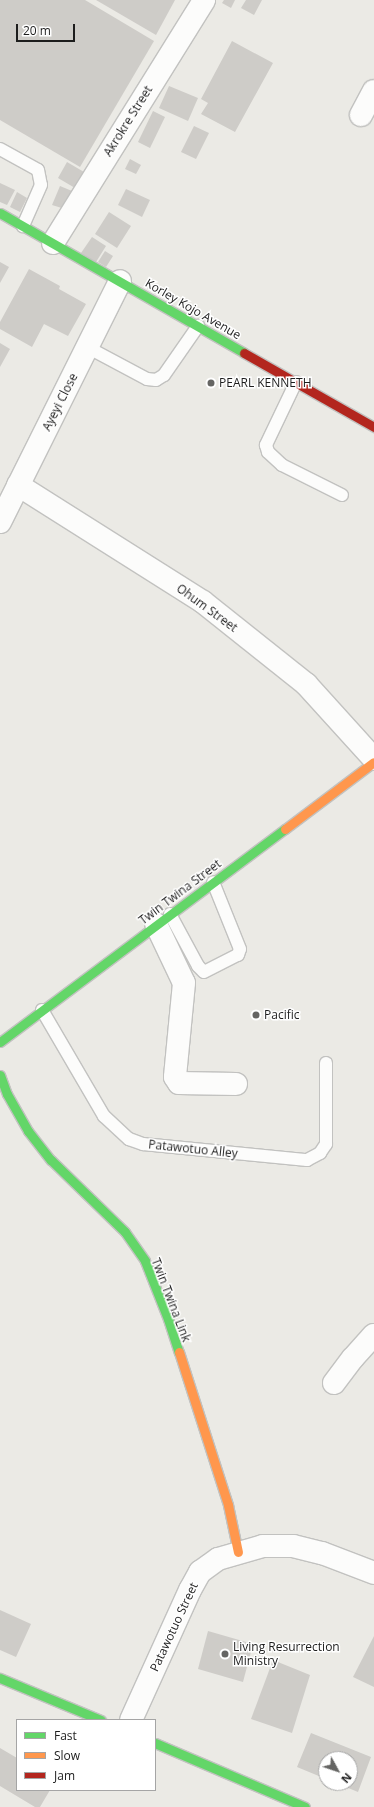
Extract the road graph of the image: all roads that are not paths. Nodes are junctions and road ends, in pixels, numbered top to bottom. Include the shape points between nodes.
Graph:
1 (204, 0) edge
2 (374, 92) edge
3 (361, 115) dead end
4 (0, 149) edge
5 (0, 213) edge
6 (23, 226) junction
7 (52, 243) junction
8 (120, 281) junction
9 (198, 326) junction
10 (87, 347) junction
11 (296, 382) junction
12 (374, 427) edge
13 (18, 485) junction
14 (342, 495) dead end
15 (0, 522) edge
16 (374, 760) edge
17 (213, 882) junction
18 (163, 919) junction
19 (42, 1010) junction
20 (0, 1042) edge
21 (326, 1063) dead end
22 (0, 1075) edge
23 (236, 1084) dead end
24 (374, 1335) edge
25 (334, 1383) dead end
26 (238, 1552) junction
27 (374, 1572) edge
28 (0, 1678) edge
29 (99, 1719) edge
30 (131, 1719) edge
31 (156, 1743) edge
32 (305, 1807) edge

1 - 7 street, Akrokre Street
2 - 3 street
4 - 6 lane via 38,170 40,185
5 - 6 street, Korley Kojo Avenue
6 - 7 street, Korley Kojo Avenue
7 - 8 street, Korley Kojo Avenue
8 - 9 street, Korley Kojo Avenue
8 - 10 street, Ayeyi Close
9 - 10 lane via 164,375 156,380 147,379
9 - 11 street, Korley Kojo Avenue
10 - 13 street, Ayeyi Close
11 - 12 street, Korley Kojo Avenue
11 - 14 lane via 266,445 268,452 282,465
13 - 15 street, Ayeyi Close
13 - 16 street, Ohum Street via 203,602 306,684
16 - 17 street, Twin Twina Street
17 - 18 street, Twin Twina Street
17 - 18 lane via 240,949 238,955 204,972
18 - 19 street, Twin Twina Street
18 - 23 street via 184,983 175,1077 179,1084
19 - 20 street, Twin Twina Street
19 - 21 lane, Patawotuo Alley via 104,1116 129,1139 143,1144 307,1160 320,1153 326,1144
22 - 26 street, Twin Twina Link via 7,1094 28,1131 67,1176 125,1232 145,1261 168,1319 228,1505
24 - 25 street via 352,1358
26 - 27 street, Patawotuo Street via 263,1546 293,1546 322,1553
26 - 30 street, Patawotuo Street via 218,1559 200,1572
28 - 29 street
31 - 32 street

